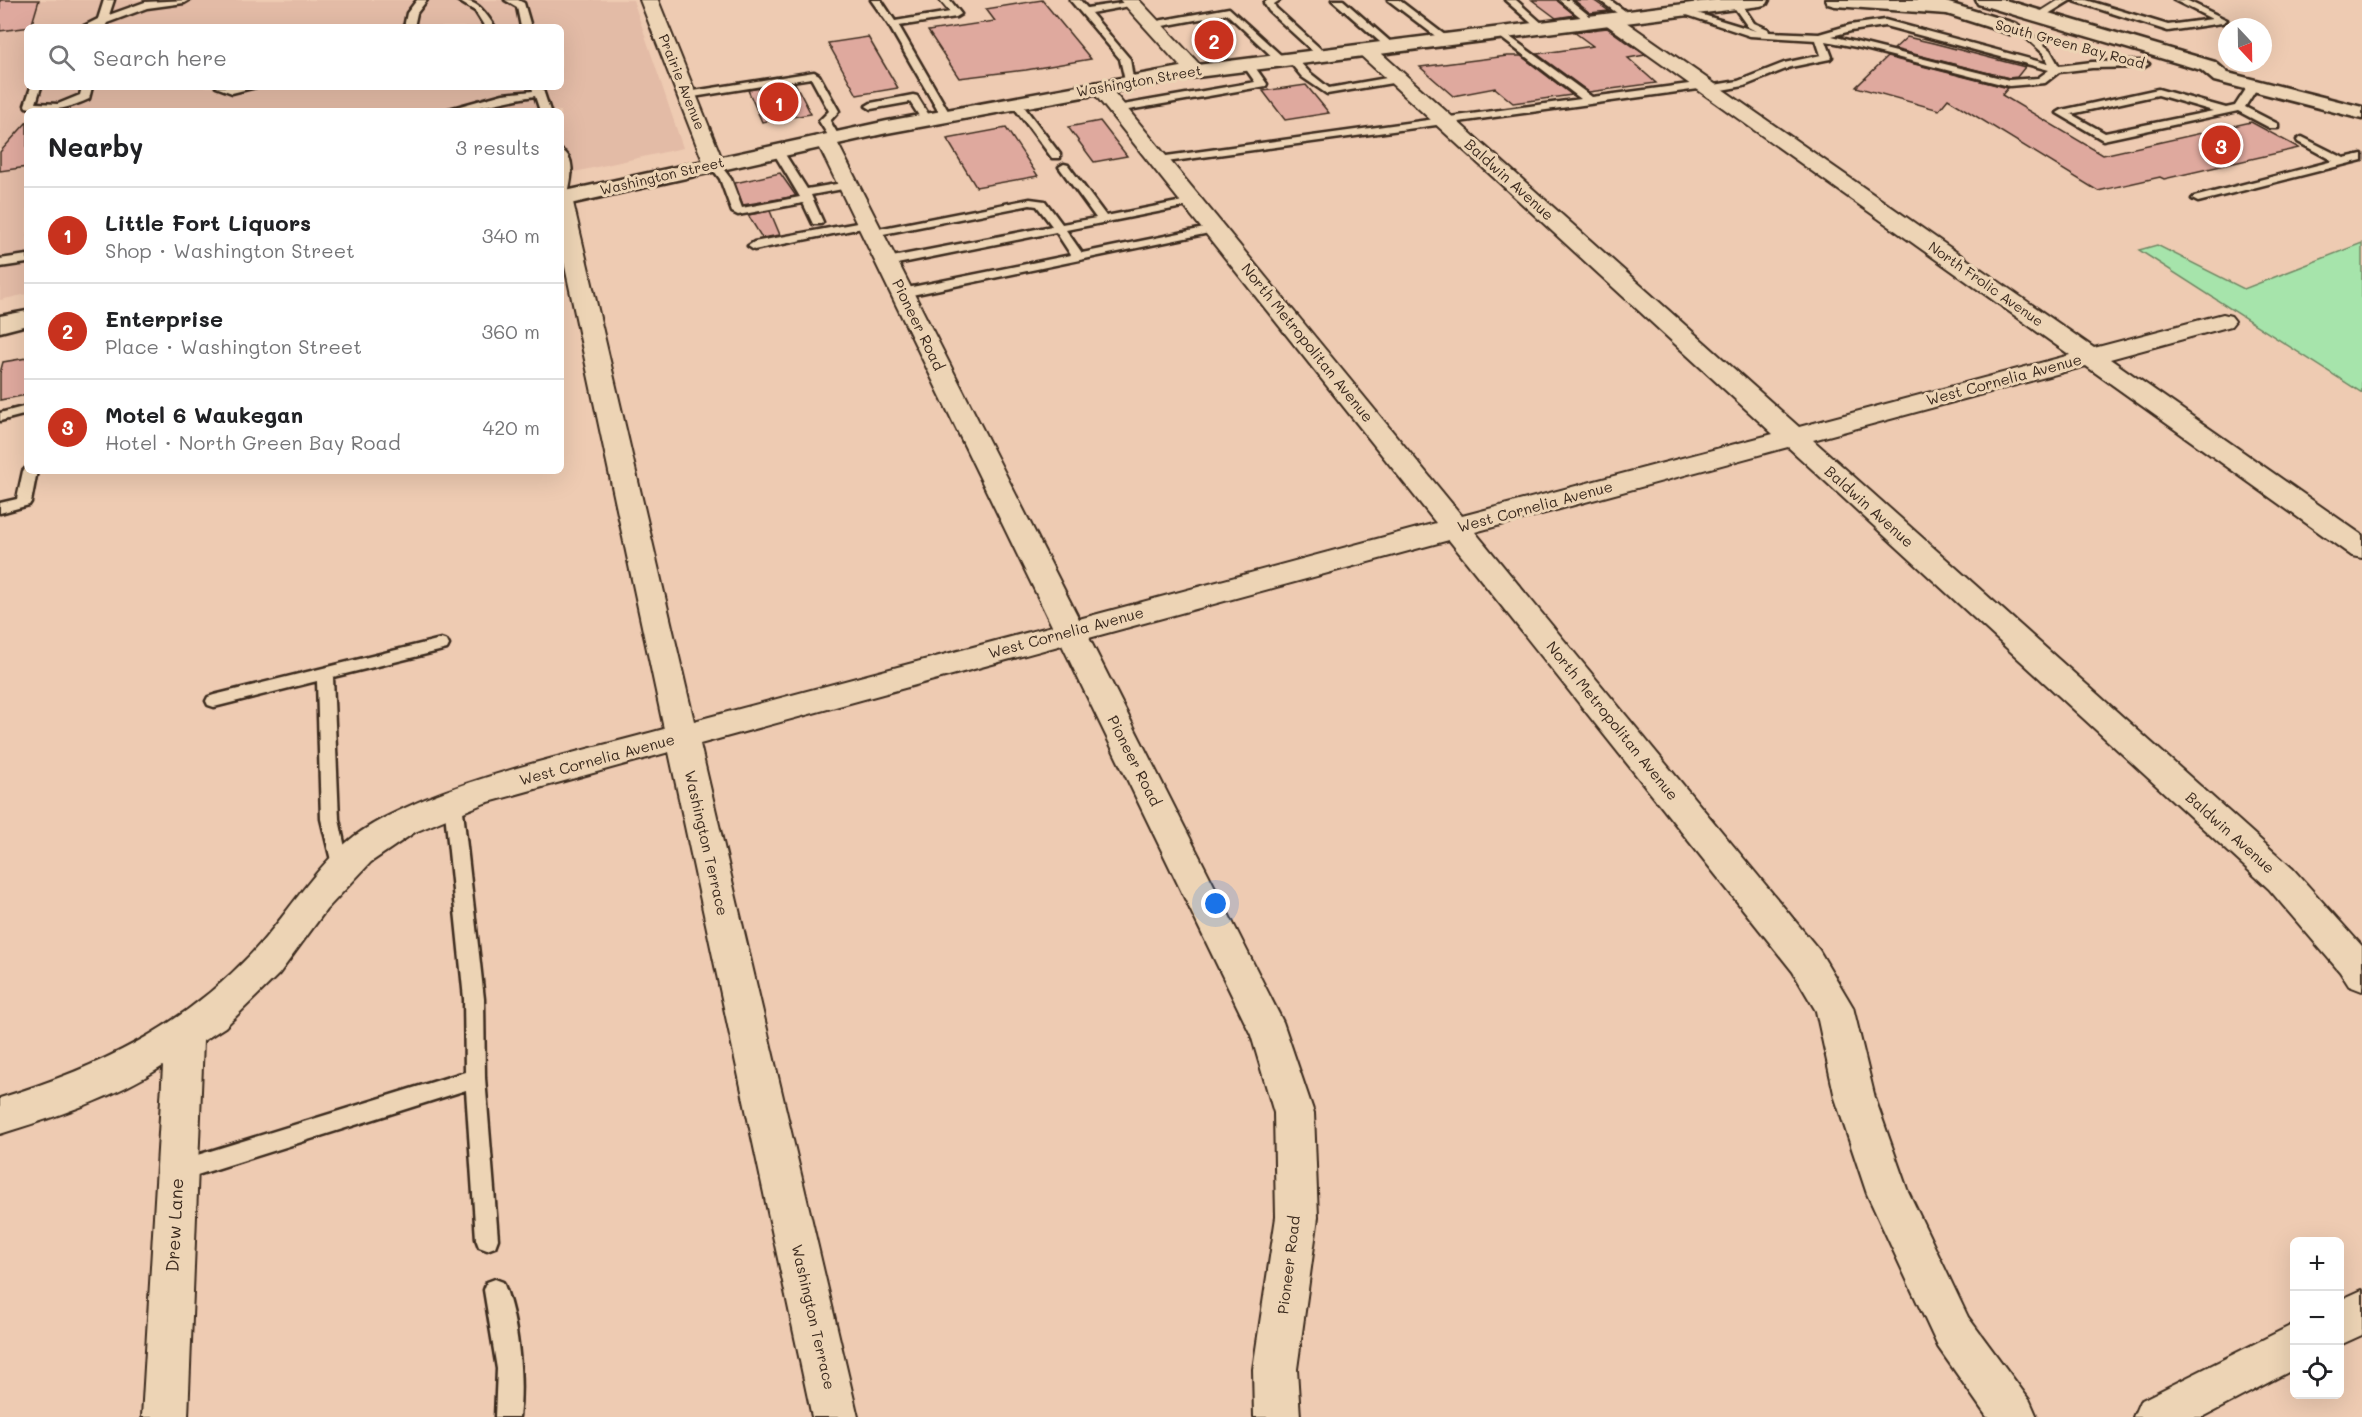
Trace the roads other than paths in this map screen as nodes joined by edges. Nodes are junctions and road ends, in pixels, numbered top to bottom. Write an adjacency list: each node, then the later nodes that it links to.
1 (109, 0): 28 (lane)
2 (184, 0): 28 (lane)
3 (422, 0): 29 (lane)
4 (462, 0): 30 (lane)
5 (510, 0): 31 (lane)
6 (649, 0): 57 (street, Prairie Avenue)
7 (876, 0): 32 (lane)
8 (945, 0): 32 (lane)
9 (1075, 0): 25 (lane)
10 (1275, 0): 41 (lane)
11 (1337, 0): 40 (lane)
12 (1393, 0): 39 (lane)
13 (1510, 0): 35 (lane)
14 (1564, 0): 27 (lane)
15 (1760, 0): 23 (main road, Washington Street)
16 (1835, 0): 26 (main road)
17 (1920, 0): 26 (main road, South Green Bay Road)
18 (2066, 0): 34 (lane)
19 (2076, 0): 20 (lane)
20 (2179, 0)
21 (1131, 2): 25 (lane); 33 (street)
22 (1994, 2): 34 (main road)
23 (1736, 3): 24 (main road, Washington Street); 37 (lane)
24 (1677, 10): 27 (main road, Washington Street); 37 (lane)
25 (1085, 11): 55 (lane)
26 (1955, 11): 34 (main road, South Green Bay Road)
27 (1608, 14): 35 (main road, Washington Street); 50 (street, North Frolic Avenue)
28 (103, 23)
29 (410, 24)
30 (488, 24)
31 (525, 24)
32 (893, 24): 69 (lane)
33 (1152, 25): 42 (lane); 46 (street)
34 (2032, 25): 43 (main road, South Green Bay Road); 45 (lane); 47 (main road)
35 (1541, 27): 36 (main road, Washington Street)
36 (1499, 32): 39 (main road, Washington Street); 58 (lane)
37 (1774, 35): 38 (lane)
38 (1820, 37): 45 (lane); 45 (lane); 50 (lane)
39 (1445, 39): 40 (main road, Washington Street)
40 (1378, 48): 41 (main road, Washington Street); 48 (street, Baldwin Avenue)
41 (1322, 55): 42 (main road, Washington Street)
42 (1286, 60): 44 (main road, Washington Street); 48 (lane)
43 (2144, 64): 45 (lane); 47 (main road, South Green Bay Road)
44 (1248, 65): 46 (main road, Washington Street); 56 (lane)
45 (2056, 69)
46 (1192, 72): 55 (main road, Washington Street); 56 (lane)
47 (2222, 77): 49 (main road)
48 (1398, 79): 70 (street, Baldwin Avenue)
49 (2254, 85): 66 (lane); 68 (main road)
50 (1707, 87): 58 (lane); 104 (street, North Frolic Avenue)
51 (35, 90): 61 (lane)
52 (86, 90): 62 (lane)
53 (537, 90): 54 (lane); 65 (lane)
54 (502, 92): 63 (lane); 64 (lane)
55 (1116, 93): 56 (lane); 59 (main road, Washington Street); 77 (street, North Metropolitan Avenue)
56 (1206, 94)
57 (687, 95): 72 (lane); 80 (street, Prairie Avenue)
58 (1590, 101): 70 (lane)
59 (1015, 102): 69 (main road, Washington Street); 75 (lane)
60 (871, 106): 69 (lane)
61 (41, 108)
62 (60, 108)
63 (456, 108)
64 (507, 108)
65 (543, 108)
66 (2239, 108): 67 (lane); 71 (lane)
67 (2226, 111): 67 (lane)
68 (2362, 113)
69 (937, 118): 72 (main road, Washington Street)
70 (1444, 121): 77 (lane); 107 (street, Baldwin Avenue)
71 (2274, 126)
72 (830, 139): 74 (main road, Washington Street); 83 (street, Pioneer Road)
73 (2302, 140): 79 (lane)
74 (777, 150): 80 (main road, Washington Street); 84 (lane)
75 (1056, 156)
76 (2362, 157): 79 (lane)
77 (1159, 160): 87 (street, North Metropolitan Avenue)
78 (564, 161): 82 (lane)
79 (2343, 162): 86 (lane)
80 (714, 164): 84 (lane); 85 (main road, Washington Street)
81 (1064, 167): 88 (lane)
82 (564, 184)
83 (848, 185): 84 (lane); 91 (street, Pioneer Road)
84 (805, 196): 89 (lane)
85 (564, 197)
86 (2198, 199)
87 (1193, 202): 88 (lane); 93 (street, North Metropolitan Avenue)
88 (1102, 219): 92 (lane)
89 (817, 222)
90 (564, 224): 97 (street, Washington Terrace)
91 (870, 228): 92 (lane); 94 (lane); 98 (street, Pioneer Road)
92 (1059, 228): 95 (lane); 98 (lane)
93 (1215, 229): 95 (lane); 110 (street, North Metropolitan Avenue)
94 (754, 246)
95 (1079, 257): 100 (lane)
96 (24, 259): 99 (lane)
97 (568, 259): 116 (street, Washington Terrace)
98 (887, 262): 100 (street, Pioneer Road)
99 (0, 263)
100 (902, 294): 112 (street, Pioneer Road)
101 (24, 319): 103 (main road)
102 (2223, 321): 104 (street, West Cornelia Avenue)
103 (0, 324)
104 (2090, 357): 107 (street, West Cornelia Avenue); 111 (street, North Frolic Avenue)
105 (24, 411): 106 (lane)
106 (0, 417)
107 (1793, 437): 110 (street, West Cornelia Avenue); 119 (street, Baldwin Avenue)
108 (29, 474): 109 (lane)
109 (0, 508)
110 (1456, 528): 112 (street, West Cornelia Avenue); 133 (street, North Metropolitan Avenue)
111 (2362, 549)
112 (1069, 633): 116 (street, West Cornelia Avenue); 132 (street, Pioneer Road)
113 (441, 645): 114 (lane)
114 (326, 673): 115 (lane); 118 (lane)
115 (214, 701)
116 (682, 737): 117 (street, West Cornelia Avenue); 131 (street, Washington Terrace)
117 (453, 802): 118 (street, West Cornelia Avenue); 121 (lane)
118 (340, 872): 120 (street, West Cornelia Avenue)
119 (2362, 975)
120 (184, 1032): 122 (street, West Cornelia Avenue); 123 (street, Drew Lane)
121 (475, 1078): 123 (lane); 124 (lane)
122 (0, 1116)
123 (177, 1171): 129 (street, Drew Lane)
124 (487, 1239)
125 (495, 1290): 130 (lane)
126 (2362, 1312): 127 (street)
127 (2344, 1321)
128 (2290, 1349): 134 (street)
129 (165, 1417)
130 (507, 1417)
131 (836, 1417)
132 (1277, 1417)
133 (2014, 1417)
134 (2156, 1417)

